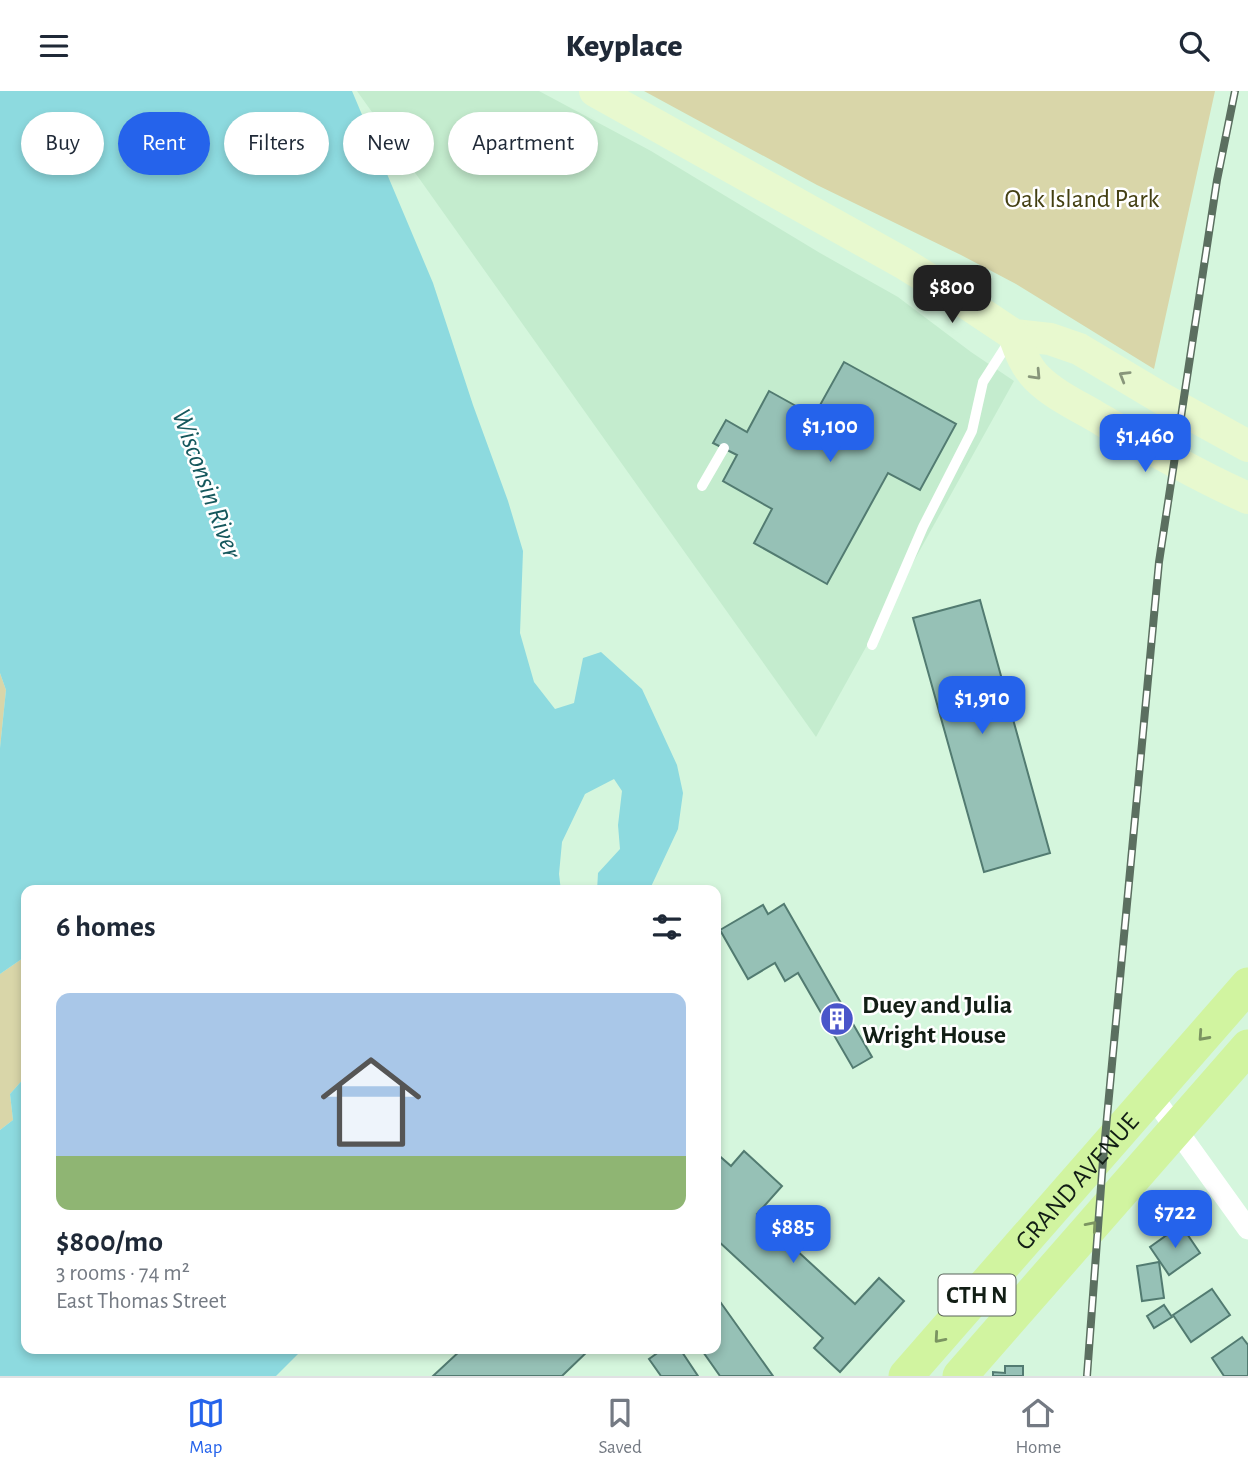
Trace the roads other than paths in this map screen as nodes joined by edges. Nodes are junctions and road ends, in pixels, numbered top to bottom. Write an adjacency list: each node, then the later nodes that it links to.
1 (606, 94): 2 (main road)
2 (1014, 335): 3 (main road, one-way to 2); 6 (main road, one-way to 6); 7 (lane)
3 (1248, 446)
4 (724, 448): 5 (lane)
5 (702, 486)
6 (1246, 497)
7 (872, 645)
8 (1248, 985): 10 (main road, GRAND AVENUE / CTH N, one-way to 10)
9 (1248, 1047): 11 (main road, GRAND AVENUE / CTH N)
10 (1151, 1094): 11 (street); 13 (main road, GRAND AVENUE / CTH N, one-way to 13)
11 (1167, 1139): 12 (street); 14 (main road, GRAND AVENUE / CTH N, one-way to 11)
12 (1248, 1229)
13 (906, 1376)
14 (960, 1376)

